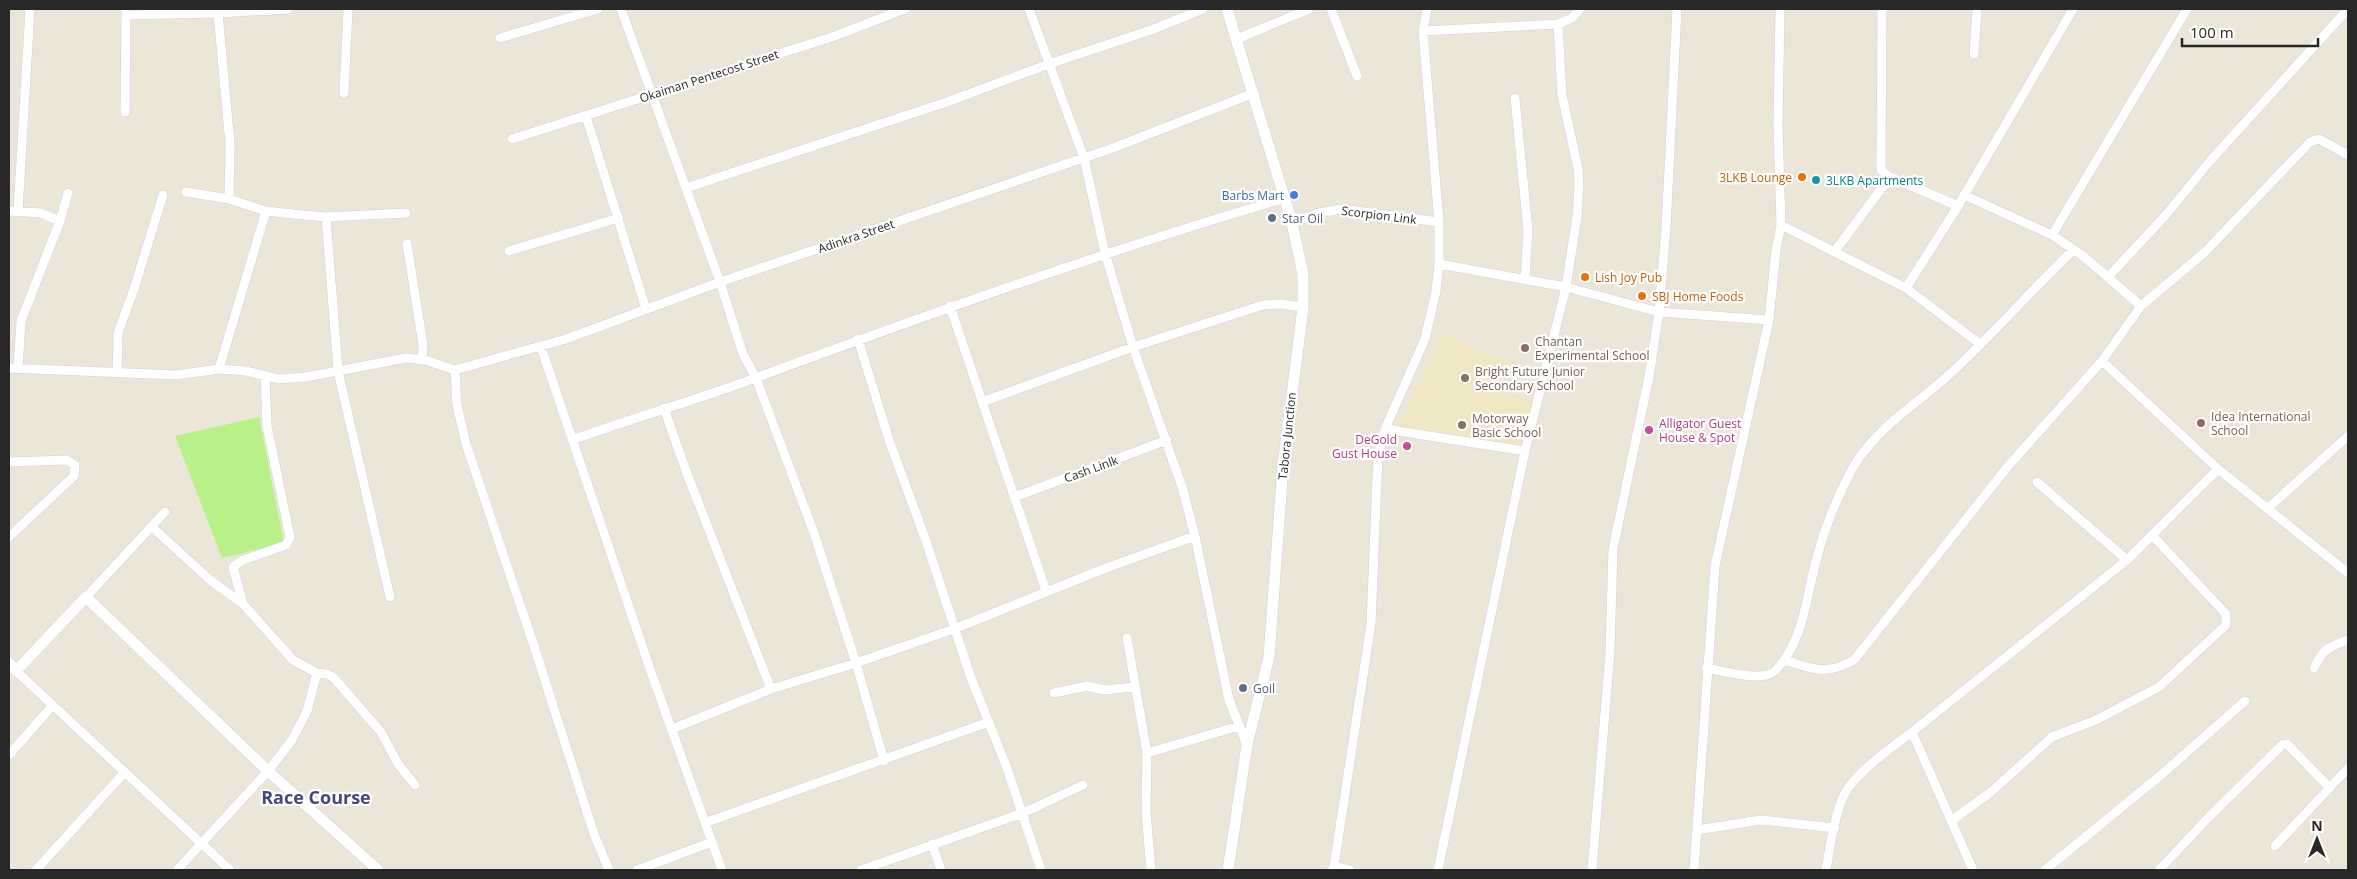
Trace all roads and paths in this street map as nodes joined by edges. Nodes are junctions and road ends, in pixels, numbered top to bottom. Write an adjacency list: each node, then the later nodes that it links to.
1 (30, 9): 48 (street)
2 (288, 9): 22 (street)
3 (348, 9): 30 (street)
4 (598, 9): 25 (street)
5 (621, 9): 32 (street)
6 (905, 9): 32 (street, Okaiman Pentecost Street)
7 (1029, 9): 28 (street)
8 (1203, 9): 28 (street)
9 (1228, 9): 26 (street, Tabora Junction)
10 (1309, 9): 26 (street)
11 (1331, 9): 29 (street)
12 (1427, 9): 24 (street)
13 (1580, 9): 23 (street)
14 (1677, 9): 73 (street)
15 (1780, 9): 56 (street)
16 (1882, 9): 39 (street)
17 (1977, 9): 27 (street)
18 (2073, 9): 44 (street)
19 (2187, 9): 57 (street)
20 (2348, 9): 64 (street)
21 (126, 12): 22 (street); 34 (street)
22 (218, 13): 46 (street)
23 (1558, 24): 24 (street); 67 (street)
24 (1423, 30): 54 (street)
25 (500, 38)
26 (1237, 39): 31 (street, Tabora Junction)
27 (1974, 54)
28 (1049, 64): 38 (street); 40 (street)
29 (1357, 76)
30 (344, 93)
31 (1254, 93): 38 (street, Adinkra Street); 45 (street, Tabora Junction)
32 (653, 94): 35 (street, Okaiman Pentecost Street); 40 (street)
33 (1515, 98): 65 (street)
34 (125, 112)
35 (586, 116): 36 (street, Okaiman Pentecost Street); 52 (street)
36 (512, 139)
37 (2348, 155): 70 (street)
38 (1084, 158): 62 (street); 66 (street, Adinkra Street)
39 (1890, 177): 47 (street); 60 (street)
40 (686, 188): 66 (street)
41 (186, 192): 46 (street)
42 (68, 193): 53 (street)
43 (163, 195): 85 (street)
44 (1964, 195): 47 (street); 57 (street)
45 (1286, 198): 55 (street, Tabora Junction); 62 (street)
46 (228, 199): 49 (street)
47 (1958, 206): 68 (street)
48 (14, 211): 53 (street)
49 (266, 211): 51 (street); 82 (street)
50 (406, 213): 51 (street)
51 (326, 217): 84 (street)
52 (619, 218): 59 (street); 72 (street)
53 (60, 220): 81 (street)
54 (1439, 222): 55 (street, Scorpion Link); 63 (street)
55 (1292, 223): 71 (street, Tabora Junction)
56 (1781, 225): 60 (street); 74 (street)
57 (2052, 235): 61 (street)
58 (407, 244): 79 (street)
59 (509, 251)
60 (1835, 251): 68 (street)
61 (2075, 251): 64 (street); 76 (street)
62 (1105, 253): 69 (street); 78 (street)
63 (1439, 264): 65 (street); 90 (street)
64 (2108, 277): 70 (street)
65 (1526, 278): 67 (street)
66 (720, 282): 72 (street, Adinkra Street); 87 (street)
67 (1566, 287): 73 (street); 94 (street)
68 (1906, 288): 76 (street)
69 (950, 306): 75 (street); 88 (street)
70 (2141, 306): 80 (street)
71 (1303, 307): 78 (street); 129 (street, Tabora Junction)
72 (646, 310): 77 (street, Adinkra Street)
73 (1659, 312): 74 (street); 163 (street)
74 (1769, 320): 117 (street)
75 (858, 339): 87 (street); 111 (street)
76 (1980, 344): 114 (street)
77 (541, 347): 83 (street, Adinkra Street); 92 (street)
78 (1133, 347): 88 (street); 93 (street)
79 (423, 360): 83 (street); 84 (street)
80 (2102, 361): 96 (street); 114 (street)
81 (14, 368): 85 (street)
82 (219, 369): 85 (street); 86 (street)
83 (455, 370): 153 (street)
84 (338, 371): 86 (street); 109 (street)
85 (118, 372)
86 (265, 377): 110 (street)
87 (756, 378): 89 (street); 115 (street)
88 (982, 402): 98 (street)
89 (664, 408): 92 (street); 121 (street)
90 (1385, 429): 94 (street); 148 (street)
91 (2348, 436): 99 (street)
92 (572, 440): 127 (street)
93 (1167, 440): 98 (street, Cash Linlk); 102 (street)
94 (1525, 451): 162 (street)
95 (9, 462): 104 (street)
96 (2218, 469): 99 (street); 103 (street)
97 (2037, 482): 105 (street)
98 (1015, 497): 107 (street)
99 (2267, 509): 106 (street)
100 (165, 512): 101 (street)
101 (152, 527): 108 (street); 110 (street)
102 (1195, 536): 107 (street); 126 (street)
103 (2152, 536): 105 (street); 140 (street)
104 (9, 537)
105 (2127, 560): 128 (street)
106 (2346, 567)
107 (1046, 591): 111 (street)
108 (86, 597): 116 (street); 134 (street)
109 (390, 597)
110 (243, 604): 119 (street)
111 (954, 629): 115 (street); 125 (street)
112 (1127, 638): 120 (street)
113 (2348, 640): 118 (street)
114 (1784, 660): 117 (street)
115 (856, 663): 121 (street); 132 (street)
116 (12, 667): 124 (street)
117 (1706, 668): 143 (street)
118 (2314, 668)
119 (317, 672): 134 (street); 136 (street)
120 (1134, 687): 122 (street); 130 (street)
121 (771, 689): 127 (street)
122 (1054, 694)
123 (2245, 701): 167 (street)
124 (53, 705): 131 (street); 135 (street)
125 (989, 722): 132 (street); 139 (street)
126 (1239, 726): 129 (street); 130 (street)
127 (672, 729): 141 (street)
128 (1912, 732): 140 (street); 142 (street)
129 (1247, 745): 160 (street, Tabora Junction)
130 (1146, 753): 159 (street)
131 (9, 755)
132 (884, 760): 141 (street)
133 (2348, 768): 138 (street)
134 (268, 771): 145 (street); 152 (street)
135 (124, 773): 145 (street); 149 (street)
136 (415, 785)
137 (1083, 785): 139 (street)
138 (2330, 788): 147 (street); 168 (street)
139 (1023, 813): 146 (street); 158 (street)
140 (1951, 821): 166 (street)
141 (706, 822): 144 (street)
142 (1835, 828): 143 (street); 165 (street)
143 (1698, 830): 164 (street)
144 (712, 842): 154 (street); 155 (street)
145 (200, 844): 150 (street); 151 (street)
146 (932, 844): 156 (street); 157 (street)
147 (2275, 846)
148 (1333, 868): 161 (street)
149 (36, 870)
150 (177, 870)
151 (230, 870)
152 (378, 870)
153 (609, 870)
154 (637, 870)
155 (722, 870)
156 (861, 870)
157 (941, 870)
158 (1042, 870)
159 (1151, 870)
160 (1228, 870)
161 (1350, 870)
162 (1438, 870)
163 (1592, 870)
164 (1694, 870)
165 (1826, 870)
166 (1973, 870)
167 (2045, 870)
168 (2159, 870)

